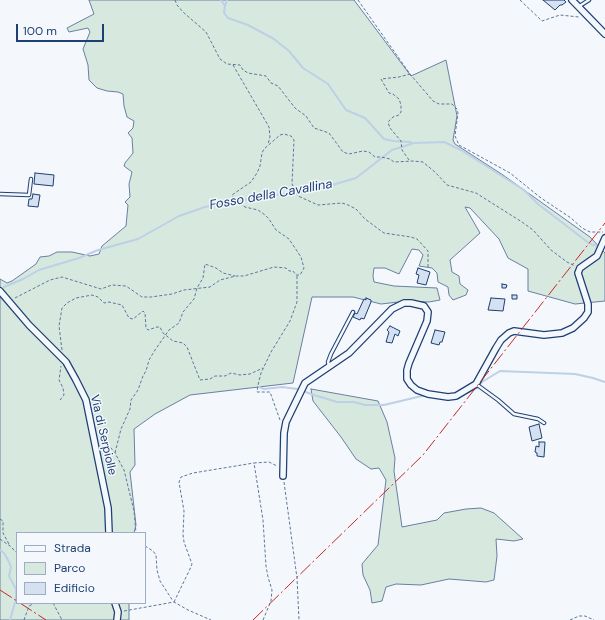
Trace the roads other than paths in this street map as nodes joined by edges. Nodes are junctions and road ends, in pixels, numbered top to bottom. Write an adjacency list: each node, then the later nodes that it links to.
1 (572, 0): 3 (street)
2 (589, 0): 3 (lane)
3 (578, 7): 4 (street)
4 (605, 34)
5 (31, 179): 6 (lane)
6 (0, 194)
7 (604, 240): 11 (street)
8 (0, 291): 14 (street, Via di Serpiolle)
9 (353, 312): 10 (lane)
10 (330, 366): 11 (street); 13 (street)
11 (476, 384): 12 (lane)
12 (544, 424)
13 (283, 476)
14 (109, 532)
15 (115, 604): 16 (street)
16 (118, 620)

